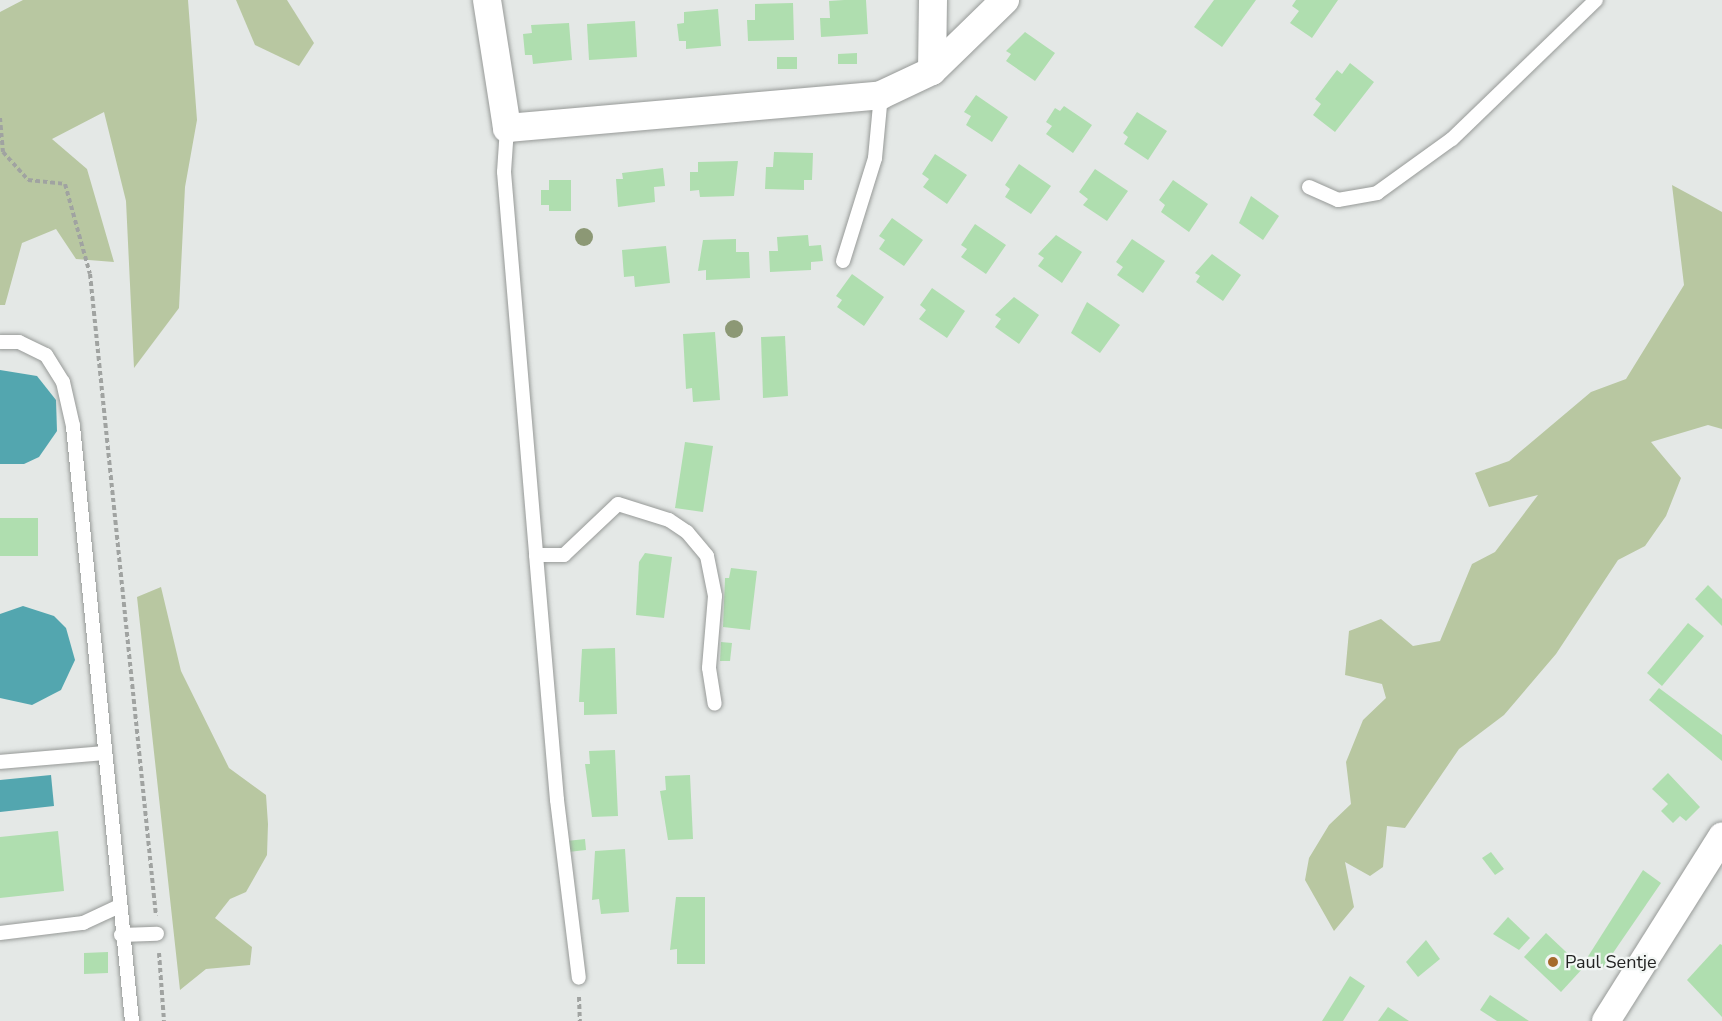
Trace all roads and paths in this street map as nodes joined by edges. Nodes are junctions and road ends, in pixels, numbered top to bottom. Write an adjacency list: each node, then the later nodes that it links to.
1 (487, 0): 8 (street)
2 (933, 0): 5 (street)
3 (1005, 0): 5 (street)
4 (1596, 0): 9 (lane)
5 (932, 71): 6 (street)
6 (881, 95): 8 (street); 10 (lane)
7 (0, 118): 19 (path)
8 (507, 128): 12 (lane)
9 (1309, 188)
10 (843, 261)
11 (0, 342): 14 (lane)
12 (536, 555): 13 (lane); 21 (lane)
13 (715, 704)
14 (104, 753): 15 (lane); 17 (lane)
15 (0, 762)
16 (1722, 837): 24 (street)
17 (119, 906): 18 (lane); 20 (lane)
18 (0, 933)
19 (157, 934): 20 (lane); 23 (path)
20 (121, 935): 22 (lane)
21 (579, 978)
22 (132, 1021)
23 (164, 1021)
24 (1606, 1021)

